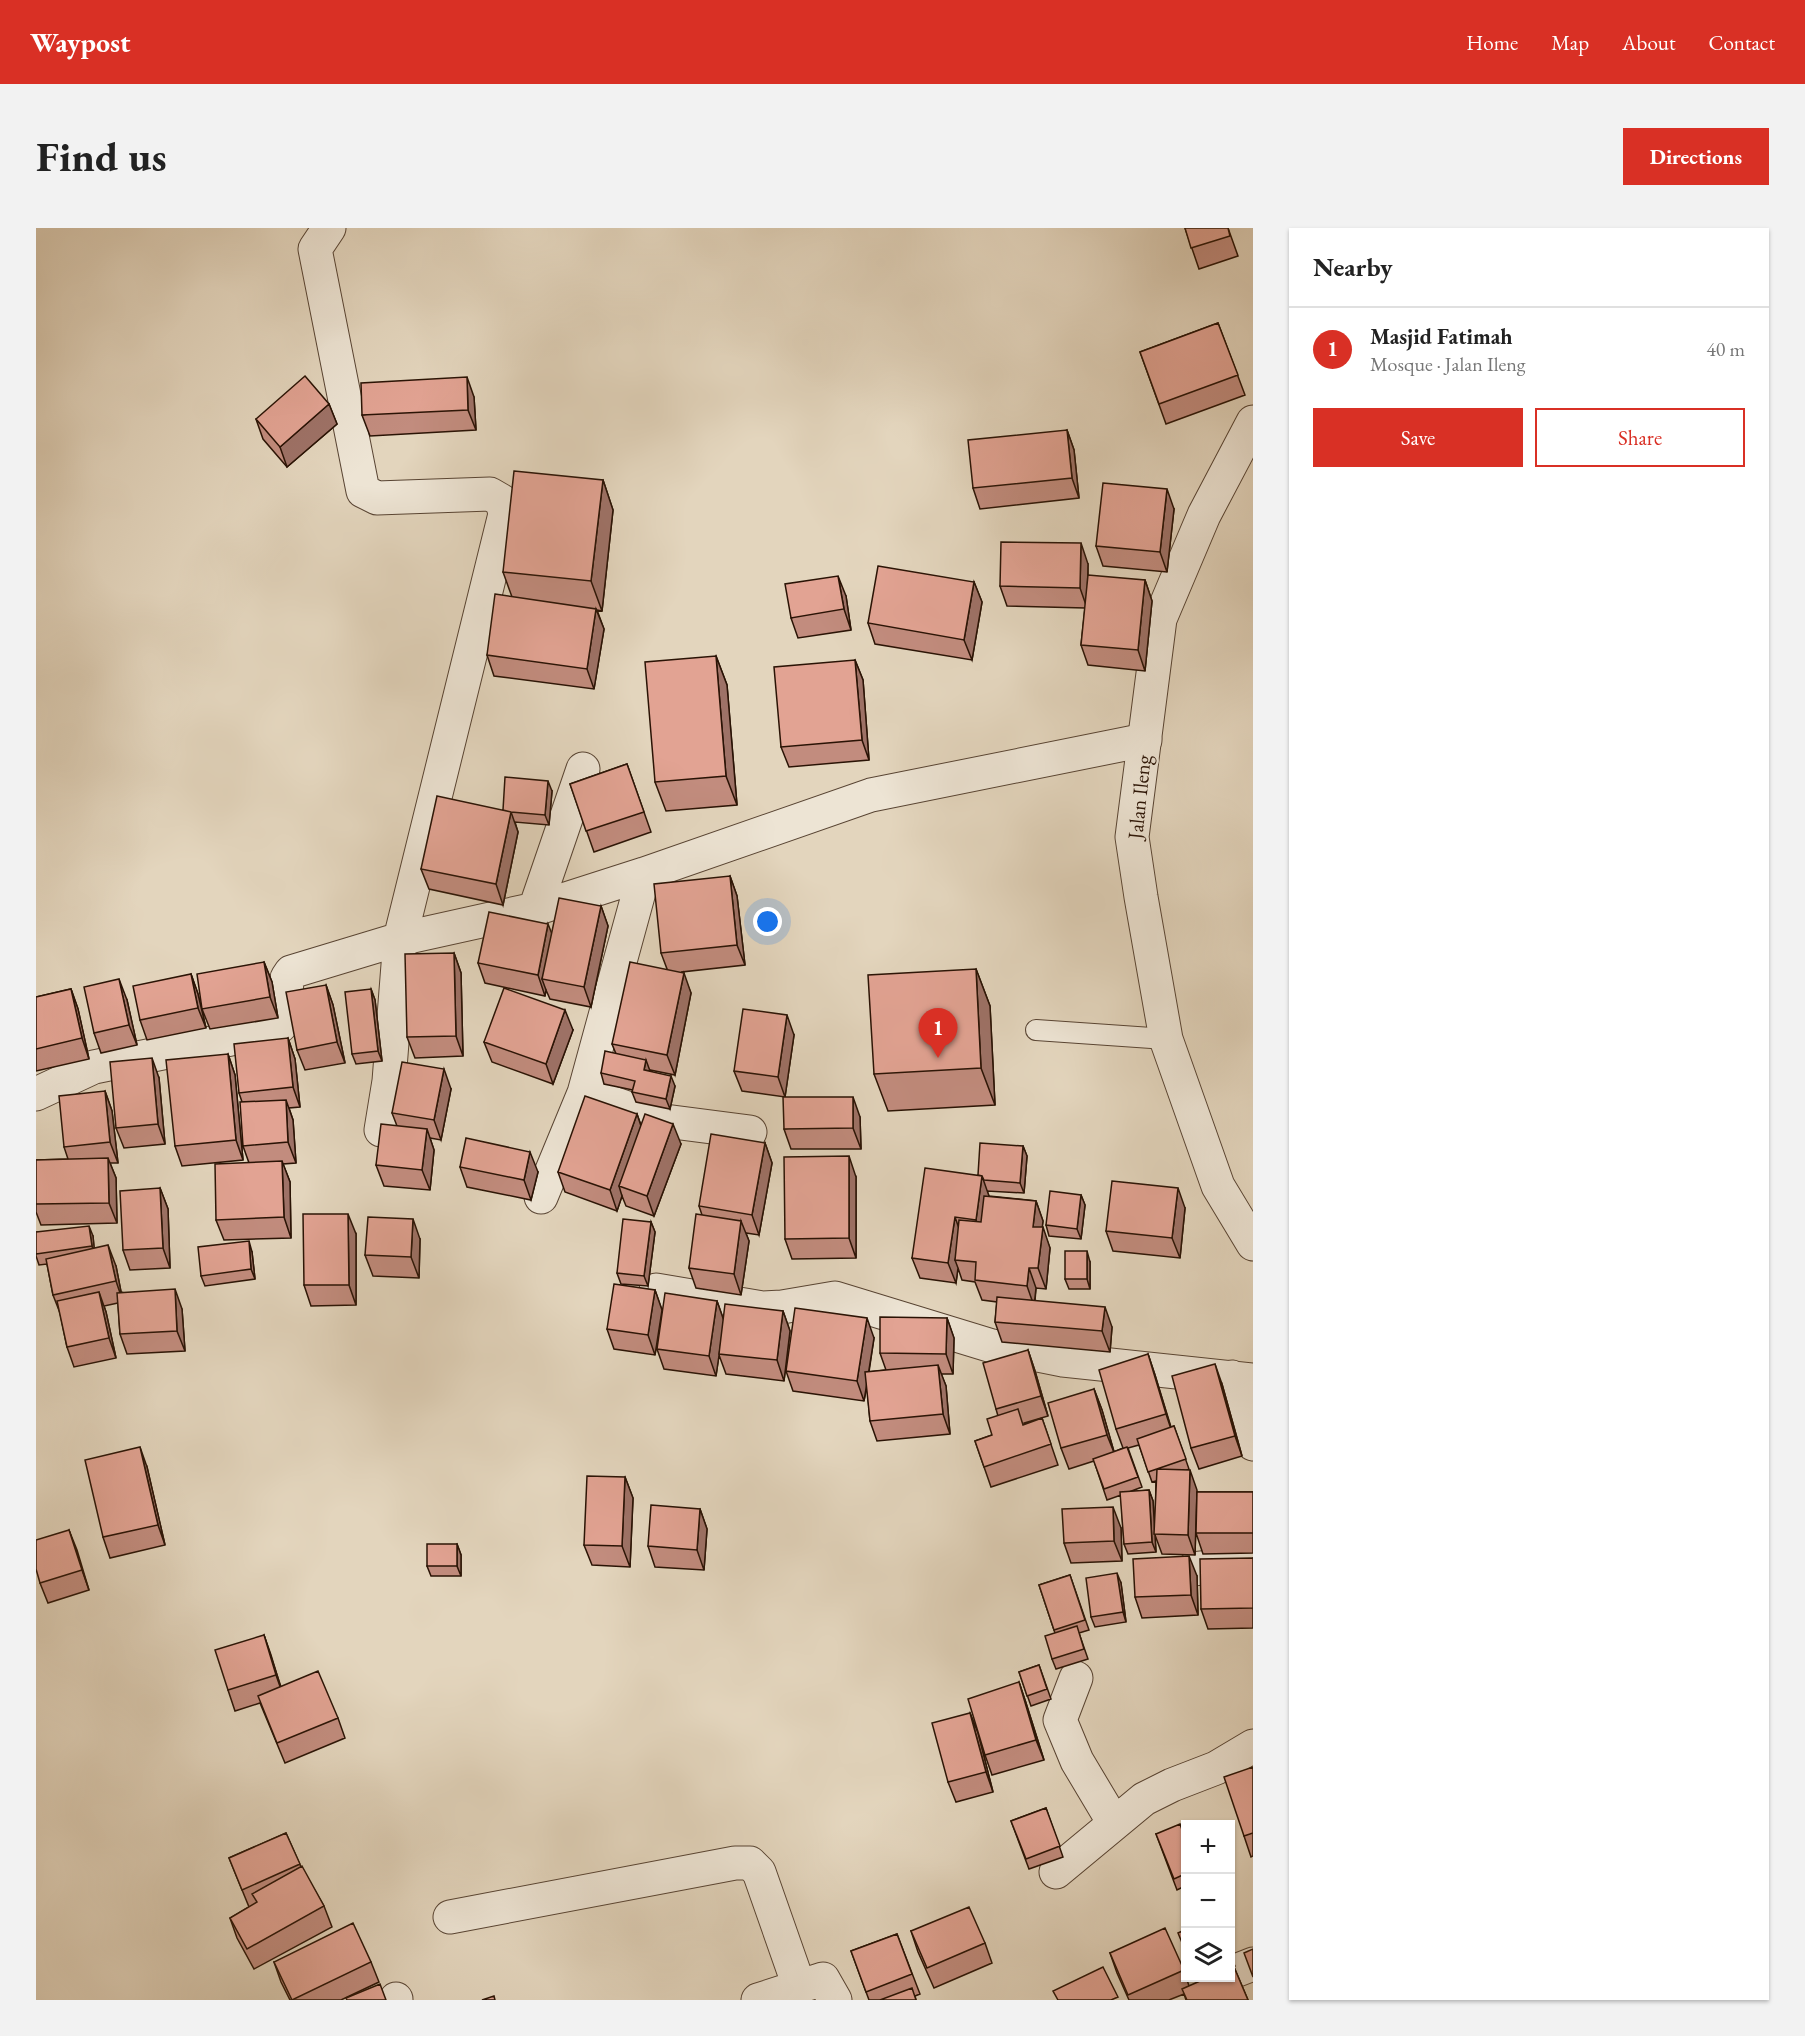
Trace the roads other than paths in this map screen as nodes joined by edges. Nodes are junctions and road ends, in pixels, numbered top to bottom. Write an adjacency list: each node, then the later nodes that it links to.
1 (329, 228): 7 (street)
2 (1253, 422): 3 (street, Jalan Ileng)
3 (1145, 740): 5 (street); 9 (street, Jalan Ileng)
4 (583, 769): 6 (street)
5 (644, 874): 6 (street); 10 (street)
6 (535, 909): 7 (street)
7 (400, 939): 11 (street); 12 (street)
8 (1036, 1030): 9 (lane)
9 (1167, 1039): 15 (street, Jalan Ileng)
10 (584, 1093): 13 (street); 14 (street)
11 (36, 1094)
12 (381, 1130)
13 (750, 1132)
14 (541, 1197)
15 (1253, 1244)
16 (656, 1290): 17 (street)
17 (1242, 1379): 18 (street)
18 (1253, 1444)
19 (1253, 1562): 20 (street)
20 (1193, 1569)
21 (1076, 1678): 23 (street)
22 (1253, 1746): 23 (street)
23 (1114, 1823): 24 (street)
24 (1056, 1872)
25 (450, 1917): 28 (street)
26 (1253, 1964): 27 (street)
27 (1235, 1973)
28 (800, 1986): 29 (street); 30 (street)
29 (758, 2000)
30 (835, 2000)

